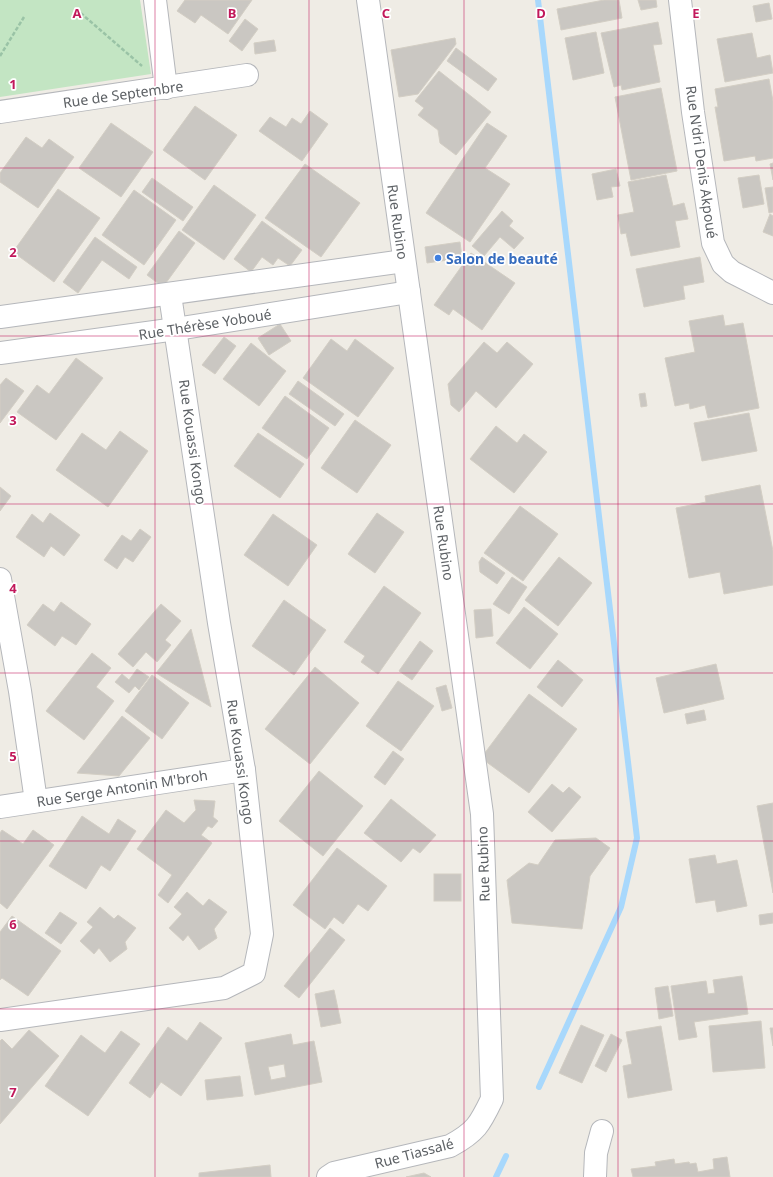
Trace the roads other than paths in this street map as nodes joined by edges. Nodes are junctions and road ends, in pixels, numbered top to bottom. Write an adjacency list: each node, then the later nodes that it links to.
1 (155, 0): 5 (street)
2 (368, 0): 7 (street, Rue Rubino)
3 (680, 0): 9 (street, Rue N'dri Denis Akpoué)
4 (247, 75): 5 (street, Rue de Septembre)
5 (166, 88): 6 (street, Rue de Septembre)
6 (0, 112)
7 (404, 261): 8 (street, Rue Rubino); 10 (street)
8 (409, 292): 12 (street, Rue Thérèse Yoboué); 19 (street, Rue Rubino)
9 (773, 293)
10 (170, 295): 11 (street); 12 (street, Rue Kouassi Kongo)
11 (0, 318)
12 (176, 328): 13 (street, Rue Thérèse Yoboué); 15 (street, Rue Kouassi Kongo)
13 (0, 353)
14 (0, 579): 16 (street)
15 (244, 770): 16 (street, Rue Serge Antonin M'broh); 18 (street, Rue Kouassi Kongo)
16 (36, 801): 17 (street, Rue Serge Antonin M'broh)
17 (0, 807)
18 (0, 1020)
19 (490, 1088): 21 (street, Rue Tiassalé)
20 (602, 1131): 22 (street)
21 (328, 1177)
22 (595, 1177)

